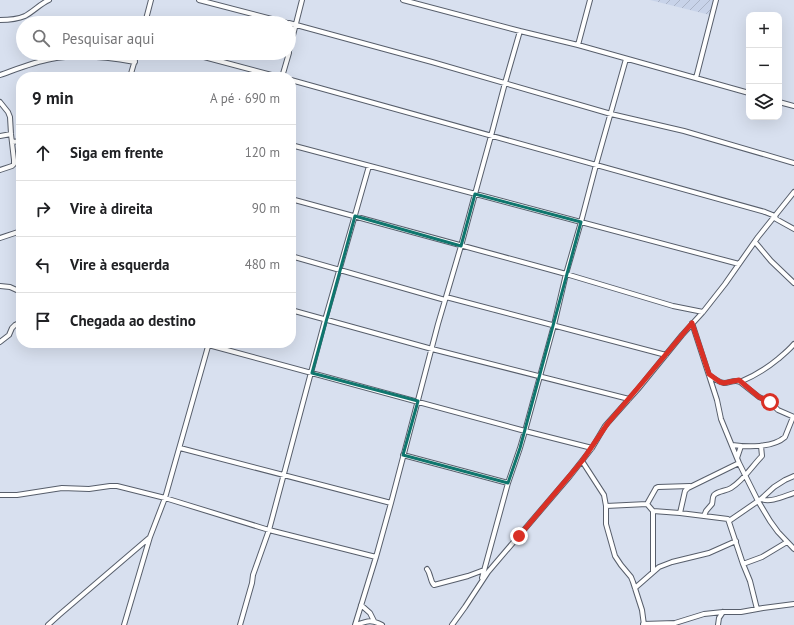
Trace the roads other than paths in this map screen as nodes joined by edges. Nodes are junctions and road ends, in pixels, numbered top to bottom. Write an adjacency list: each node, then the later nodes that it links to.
1 (49, 0): 8 (street)
2 (151, 0): 9 (street)
3 (198, 0): 10 (street)
4 (302, 0): 13 (street)
5 (403, 0): 14 (street)
6 (590, 0): 15 (street)
7 (716, 0): 26 (street)
8 (24, 16)
9 (147, 16)
10 (261, 16)
11 (16, 18): 12 (street)
12 (0, 20)
13 (296, 25): 28 (street)
14 (520, 31): 15 (street); 28 (street)
15 (578, 45): 16 (street)
16 (626, 58): 26 (street); 33 (street)
17 (50, 60): 25 (street)
18 (121, 60): 21 (street)
19 (215, 60): 23 (street)
20 (287, 60): 24 (street)
21 (134, 62): 22 (street)
22 (131, 72)
23 (260, 72)
24 (283, 72)
25 (0, 74)
26 (696, 78): 29 (street)
27 (296, 81): 36 (street)
28 (504, 83): 33 (street); 36 (street)
29 (746, 92)
30 (0, 102): 34 (street)
31 (782, 103): 32 (street)
32 (794, 106)
33 (611, 114): 40 (street); 41 (street)
34 (11, 134): 35 (street); 37 (street)
35 (0, 136)
36 (491, 136): 41 (street); 45 (street)
37 (12, 142): 38 (street); 43 (street)
38 (16, 142)
39 (296, 146): 42 (street)
40 (794, 164)
41 (596, 165): 48 (street); 49 (street)
42 (368, 166): 45 (street); 47 (street)
43 (0, 170)
44 (794, 192): 48 (street)
45 (475, 194): 49 (street); 54 (street)
46 (296, 200): 47 (street)
47 (354, 216): 54 (street); 57 (street)
48 (775, 216): 50 (street); 53 (street)
49 (581, 222): 56 (street); 58 (street)
50 (794, 229)
51 (16, 233): 52 (street)
52 (0, 238)
53 (755, 242): 56 (street); 59 (street)
54 (461, 246): 58 (street); 62 (street)
55 (296, 258): 57 (street)
56 (739, 264): 64 (street)
57 (340, 271): 62 (street); 65 (street)
58 (566, 274): 64 (street); 68 (street)
59 (794, 283)
60 (0, 286): 61 (street)
61 (16, 290)
62 (446, 299): 68 (street); 73 (street)
63 (296, 311): 65 (street)
64 (702, 312): 66 (street)
65 (325, 320): 73 (street); 75 (street)
66 (692, 323): 74 (street); 76 (street)
67 (16, 324): 69 (street)
68 (554, 325): 74 (street); 77 (street)
69 (0, 342)
70 (794, 344): 78 (street)
71 (207, 348): 86 (street)
72 (222, 348): 75 (street)
73 (432, 349): 77 (street); 80 (street)
74 (666, 355): 79 (street)
75 (312, 373): 80 (street); 92 (street)
76 (709, 374): 78 (street); 83 (street)
77 (540, 376): 79 (street); 82 (street)
78 (740, 382): 81 (street)
79 (629, 399): 87 (street)
80 (418, 402): 82 (street); 88 (street)
81 (793, 417): 85 (street)
82 (525, 431): 87 (street); 95 (street)
83 (732, 445): 84 (street); 89 (street)
84 (741, 446): 85 (street); 89 (street)
85 (761, 446): 93 (street)
86 (180, 448): 92 (street); 99 (street)
87 (592, 448): 90 (street)
88 (403, 455): 95 (street); 101 (street)
89 (737, 458): 91 (street)
90 (582, 461): 103 (street); 118 (street)
91 (739, 463): 93 (street); 96 (street)
92 (284, 475): 101 (street); 108 (street)
93 (746, 476): 100 (street); 106 (street)
94 (794, 476): 100 (street)
95 (508, 483): 116 (street)
96 (690, 486): 102 (street); 105 (street)
97 (794, 493): 100 (street)
98 (0, 495): 99 (street)
99 (165, 498): 108 (street); 109 (street)
100 (759, 500): 107 (street); 111 (street)
101 (391, 503): 113 (street)
102 (647, 504): 103 (street); 104 (street)
103 (606, 506): 119 (street)
104 (653, 511): 105 (street); 117 (street)
105 (680, 513): 106 (street)
106 (704, 516): 107 (street)
107 (729, 521): 110 (street)
108 (269, 530): 113 (street); 128 (street)
109 (150, 537): 126 (street); 127 (street)
110 (736, 541): 114 (street); 117 (street)
111 (787, 542): 112 (street); 114 (street)
112 (794, 549)
113 (376, 557): 121 (street)
114 (743, 564): 122 (street)
115 (427, 569): 116 (street)
116 (484, 570): 118 (street)
117 (653, 573): 119 (street)
118 (481, 582): 131 (street)
119 (635, 588): 125 (street)
120 (794, 604): 122 (street)
121 (361, 605): 124 (street); 129 (street)
122 (757, 609): 123 (street)
123 (723, 612): 125 (street); 132 (street)
124 (374, 621): 129 (street); 130 (street)
125 (644, 624)
126 (48, 625)
127 (124, 625)
128 (240, 625)
129 (355, 625)
130 (382, 625)
131 (452, 625)
132 (718, 625)

